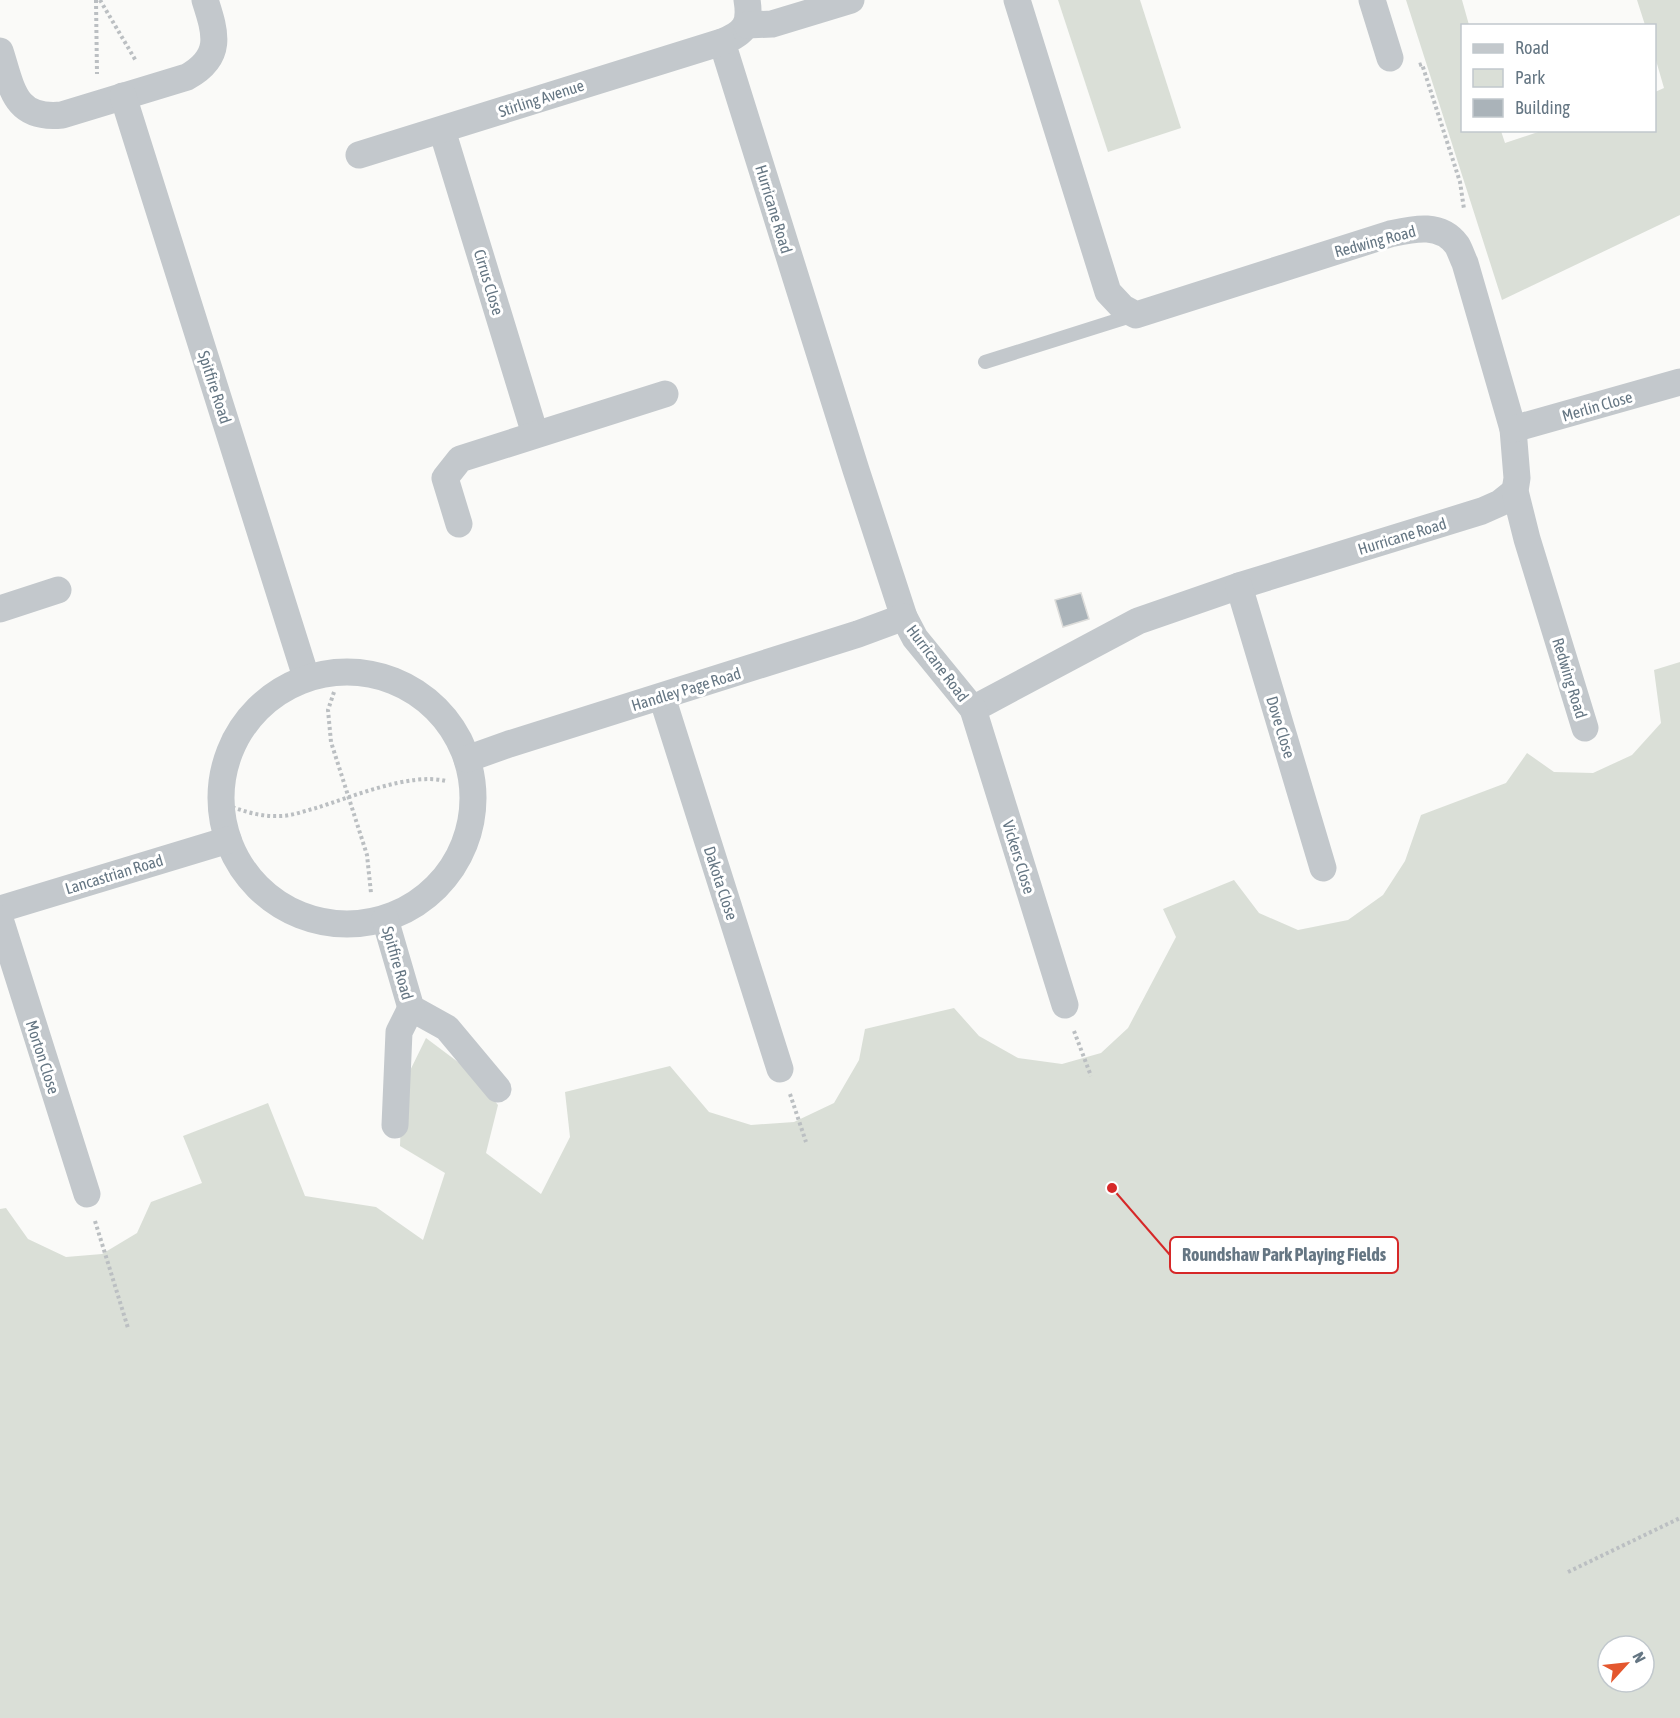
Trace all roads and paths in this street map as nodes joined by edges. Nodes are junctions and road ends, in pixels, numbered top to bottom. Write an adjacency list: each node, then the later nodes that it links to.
1 (98, 0): 10 (path); 12 (path)
2 (205, 0): 10 (street)
3 (851, 0): 6 (street)
4 (1017, 0): 16 (street)
5 (1372, 0): 9 (street)
6 (747, 13): 7 (street)
7 (722, 42): 13 (street, Stirling Avenue); 27 (street, Hurricane Road)
8 (0, 51): 12 (street)
9 (1390, 58): 15 (path)
10 (152, 87): 11 (street)
11 (123, 96): 12 (street); 29 (street, Spitfire Road)
12 (97, 104)
13 (442, 130): 14 (street, Stirling Avenue); 21 (street, Cirrus Close)
14 (359, 155)
15 (1456, 244): 16 (street, Redwing Road); 20 (street, Redwing Road)
16 (1136, 315): 17 (lane)
17 (985, 362)
18 (1680, 382): 20 (street, Merlin Close)
19 (665, 394): 21 (street)
20 (1514, 429): 22 (street, Redwing Road)
21 (536, 434): 23 (street)
22 (1515, 491): 24 (street, Hurricane Road); 32 (street, Redwing Road)
23 (459, 524)
24 (1239, 586): 31 (street, Hurricane Road); 38 (street, Dove Close)
25 (58, 590): 26 (street)
26 (0, 609)
27 (904, 617): 30 (street, Handley Page Road); 31 (street, Hurricane Road)
28 (341, 671): 29 (street); 33 (street); 35 (path)
29 (306, 677): 36 (street)
30 (662, 697): 33 (street, Handley Page Road); 44 (street, Dakota Close)
31 (973, 709): 42 (street, Vickers Close)
32 (1585, 728)
33 (467, 759): 34 (street)
34 (473, 788): 35 (path); 41 (street)
35 (348, 798): 36 (path); 41 (path)
36 (220, 803): 37 (street)
37 (228, 840): 39 (street, Lancastrian Road); 41 (street)
38 (1323, 868)
39 (0, 909)
40 (0, 919): 49 (street, Morton Close)
41 (377, 920): 43 (street, Spitfire Road)
42 (1065, 1005): 45 (path)
43 (411, 1008): 46 (street, Spitfire Road); 47 (street, Spitfire Road)
44 (780, 1068): 48 (path)
45 (1091, 1076)
46 (498, 1089)
47 (395, 1125)
48 (806, 1142)
49 (87, 1194): 50 (path)
50 (128, 1328)
51 (1680, 1518): 52 (path)
52 (1568, 1572)

